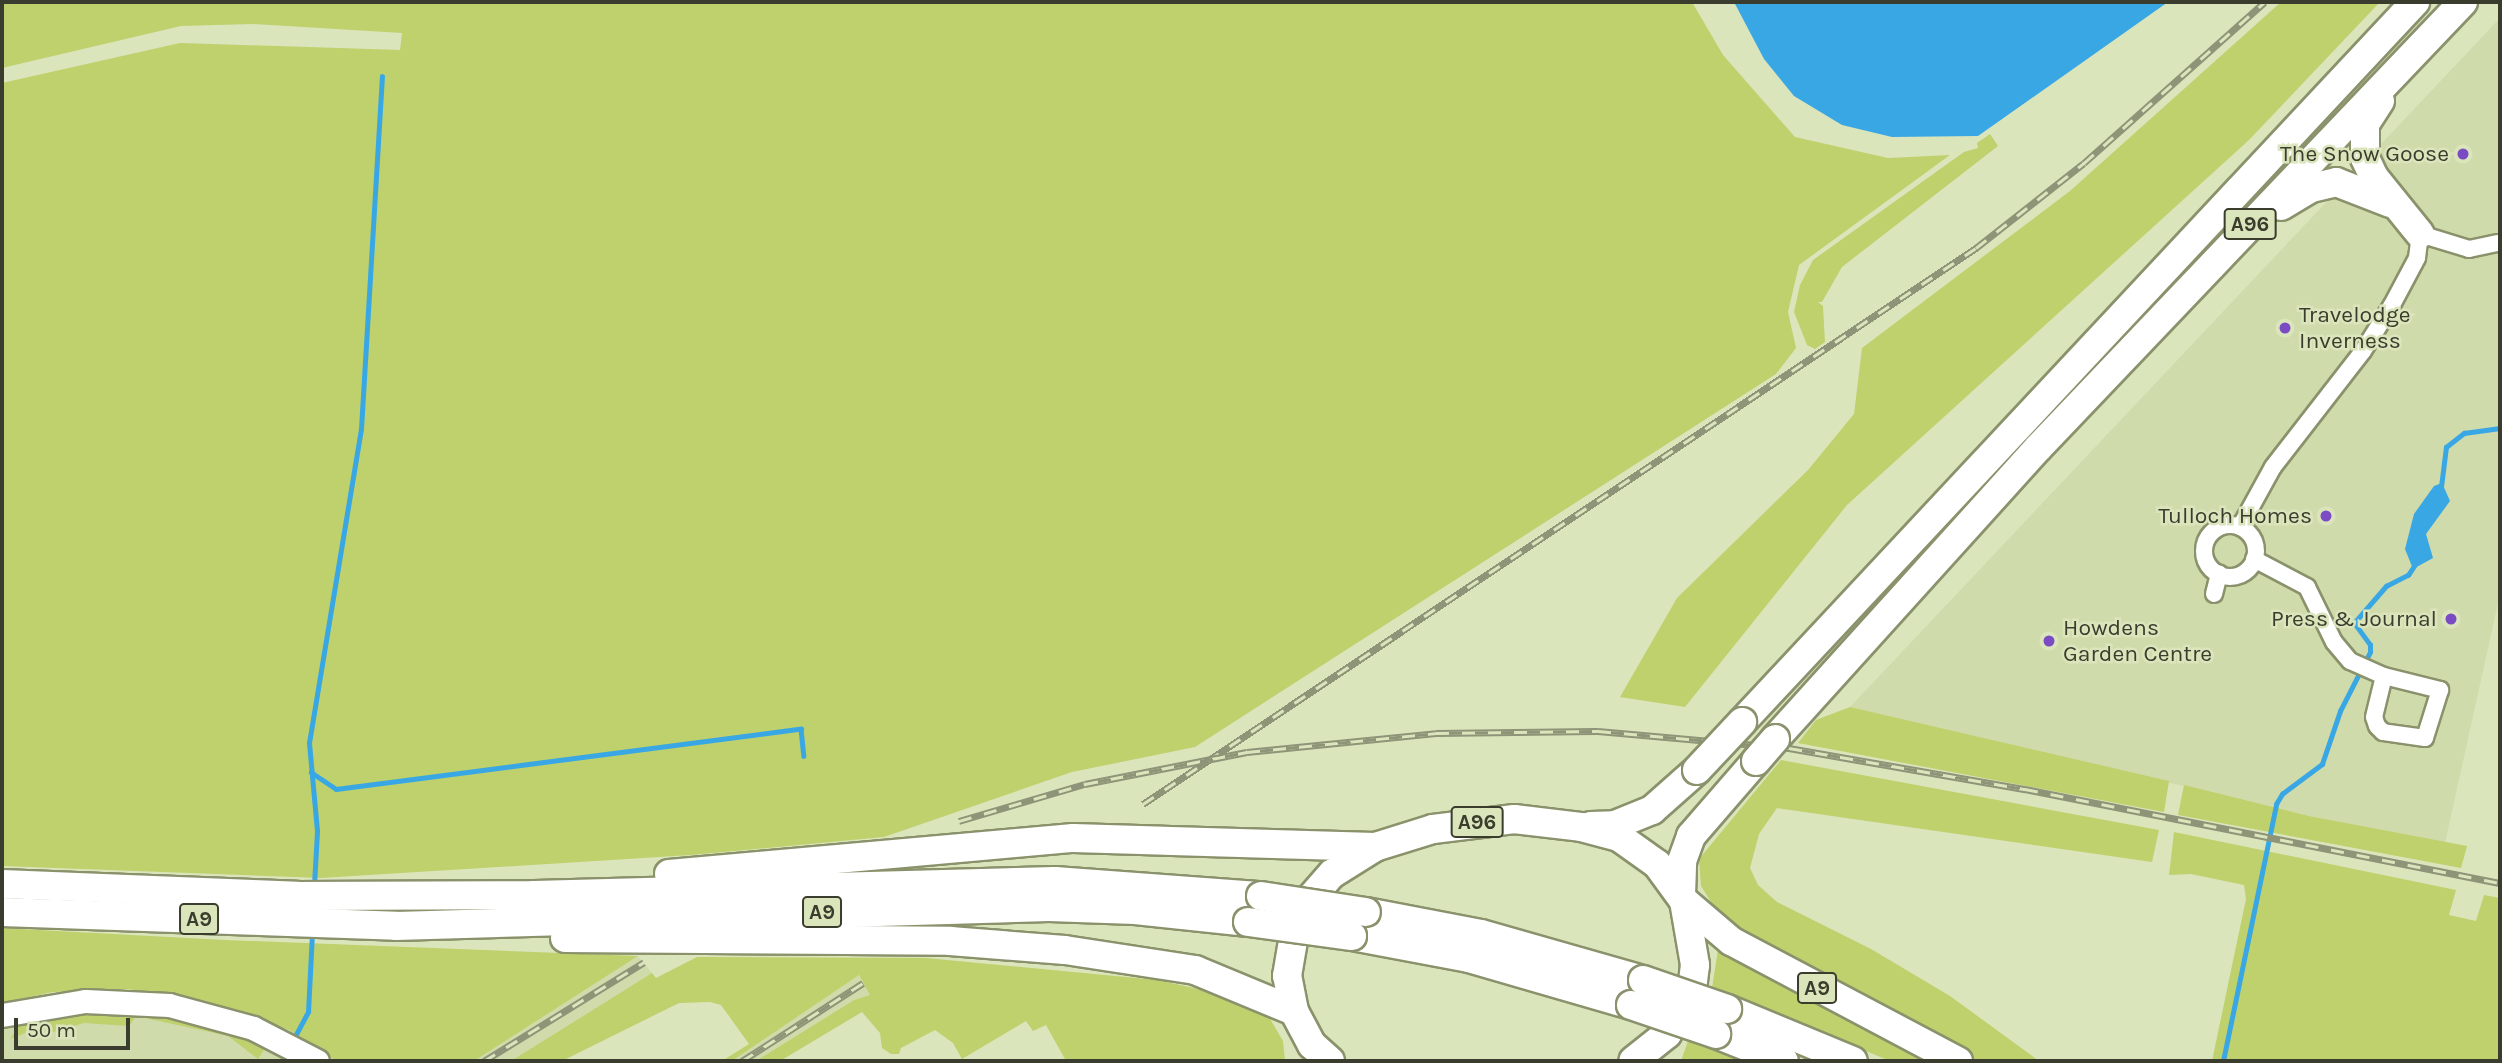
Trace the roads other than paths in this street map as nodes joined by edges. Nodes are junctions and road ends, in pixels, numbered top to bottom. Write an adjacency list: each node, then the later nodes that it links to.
1 (2415, 2): 12 (highway, A96, bridge)
2 (2463, 2): 3 (highway); 6 (highway, A96)
3 (2399, 207): 4 (highway); 6 (highway)
4 (2420, 234): 5 (street); 7 (street)
5 (2497, 243)
6 (2192, 284): 16 (highway, A96, bridge)
7 (2241, 527): 8 (street); 9 (street)
8 (2254, 559): 9 (street); 11 (street)
9 (2219, 574): 10 (street)
10 (2214, 594)
11 (2370, 670): 11 (street)
12 (1581, 827): 13 (highway, A96); 16 (highway, A96)
13 (1375, 846): 15 (highway, A9); 20 (highway, A96)
14 (2, 884): 15 (highway, A9)
15 (534, 895): 19 (highway, A9, bridge)
16 (1683, 898): 25 (highway, A96); 28 (highway, A9)
17 (2, 912): 18 (highway, A9)
18 (396, 926): 19 (highway, A9, bridge); 20 (highway, A9)
19 (1637, 992): 22 (highway, A9, bridge)
20 (1294, 1011): 23 (highway, A96)
21 (2, 1015): 24 (street)
22 (1722, 1022): 26 (highway, A9); 27 (highway, A9)
23 (1317, 1056)
24 (317, 1061)
25 (1633, 1061)
26 (1784, 1061)
27 (1853, 1061)
28 (1958, 1061)

